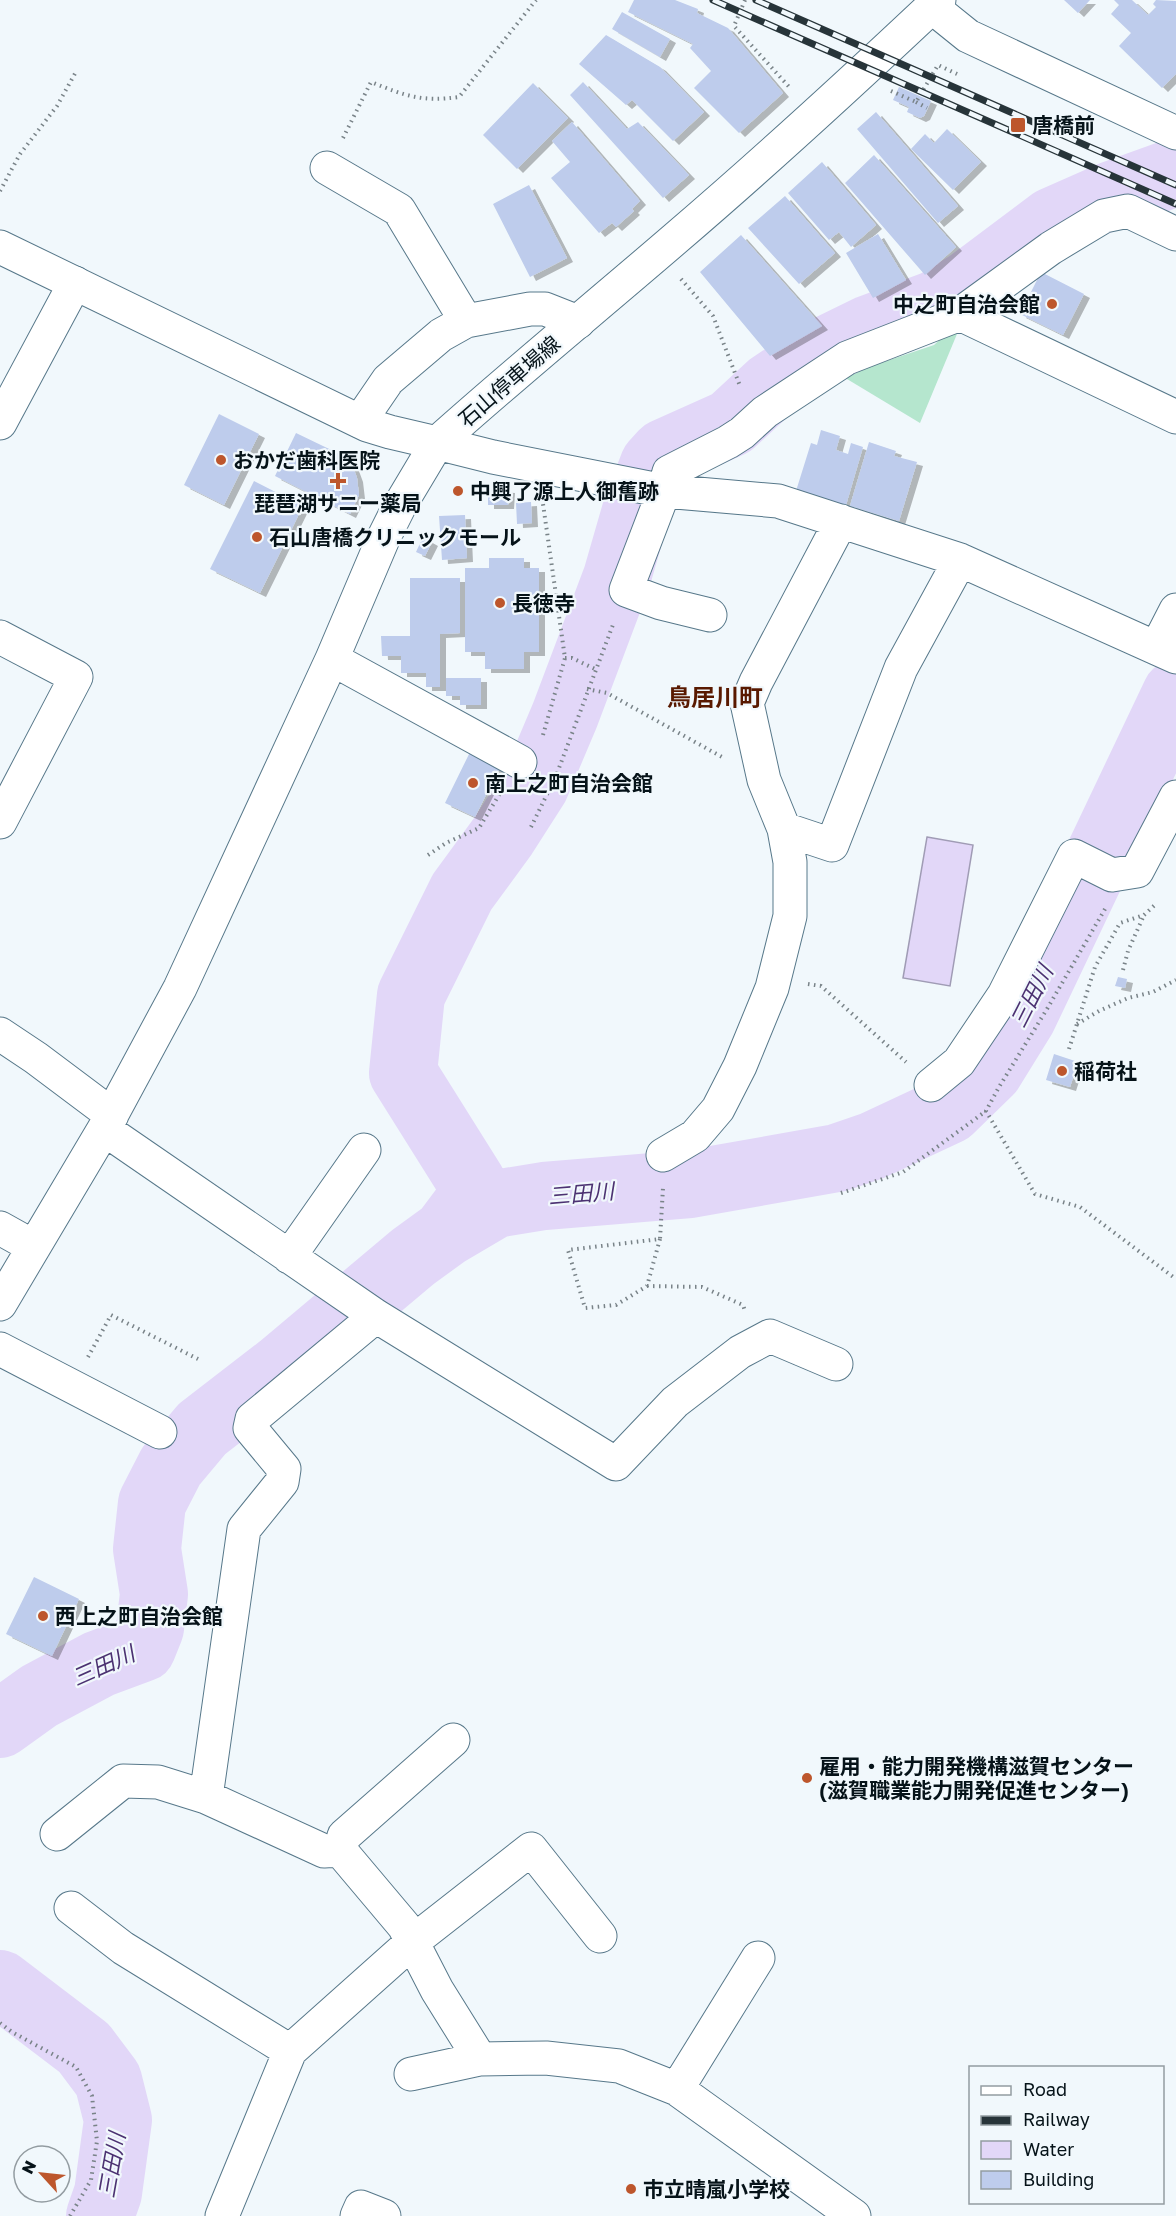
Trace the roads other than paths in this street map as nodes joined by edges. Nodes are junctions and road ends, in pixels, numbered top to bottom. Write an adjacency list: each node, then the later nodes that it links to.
1 (936, 4): 2 (street); 9 (street, 石山停車場線)
2 (1176, 134)
3 (327, 168): 8 (street)
4 (1176, 234): 7 (street)
5 (0, 247): 6 (street)
6 (75, 283): 11 (street); 12 (street)
7 (960, 314): 10 (street); 14 (street)
8 (466, 321): 9 (street); 11 (street)
9 (578, 322): 13 (street, 石山停車場線)
10 (1176, 417)
11 (360, 421): 13 (street)
12 (0, 423)
13 (437, 443): 14 (street); 21 (street, 石山停車場線)
14 (651, 489): 15 (street); 18 (street)
15 (841, 521): 16 (street); 25 (street)
16 (960, 560): 20 (street); 25 (street)
17 (1176, 610): 20 (street)
18 (710, 615)
19 (0, 637): 24 (street)
20 (1169, 653)
21 (332, 659): 22 (street); 28 (street, 石山停車場線)
22 (520, 762)
23 (1176, 796): 27 (street)
24 (0, 822)
25 (784, 829): 30 (street)
26 (0, 1034): 28 (street)
27 (932, 1085)
28 (108, 1122): 32 (street, 石山停車場線); 33 (street)
29 (364, 1150): 33 (street)
30 (663, 1155)
31 (0, 1228): 32 (street)
32 (34, 1247): 34 (street, 石山停車場線)
33 (289, 1257): 35 (street)
34 (0, 1304)
35 (362, 1307): 37 (street); 40 (street)
36 (0, 1349): 38 (street)
37 (836, 1364)
38 (160, 1432)
39 (453, 1740): 42 (street)
40 (206, 1797): 41 (street); 42 (street)
41 (57, 1834)
42 (340, 1850): 45 (street)
43 (71, 1908): 47 (street)
44 (600, 1936): 45 (street)
45 (411, 1942): 47 (street); 48 (street)
46 (758, 1958): 50 (street)
47 (290, 2051): 51 (street)
48 (480, 2059): 49 (street); 50 (street)
49 (411, 2074)
50 (677, 2089): 54 (street)
51 (222, 2216)
52 (357, 2216): 53 (street)
53 (384, 2216)
54 (854, 2216)

